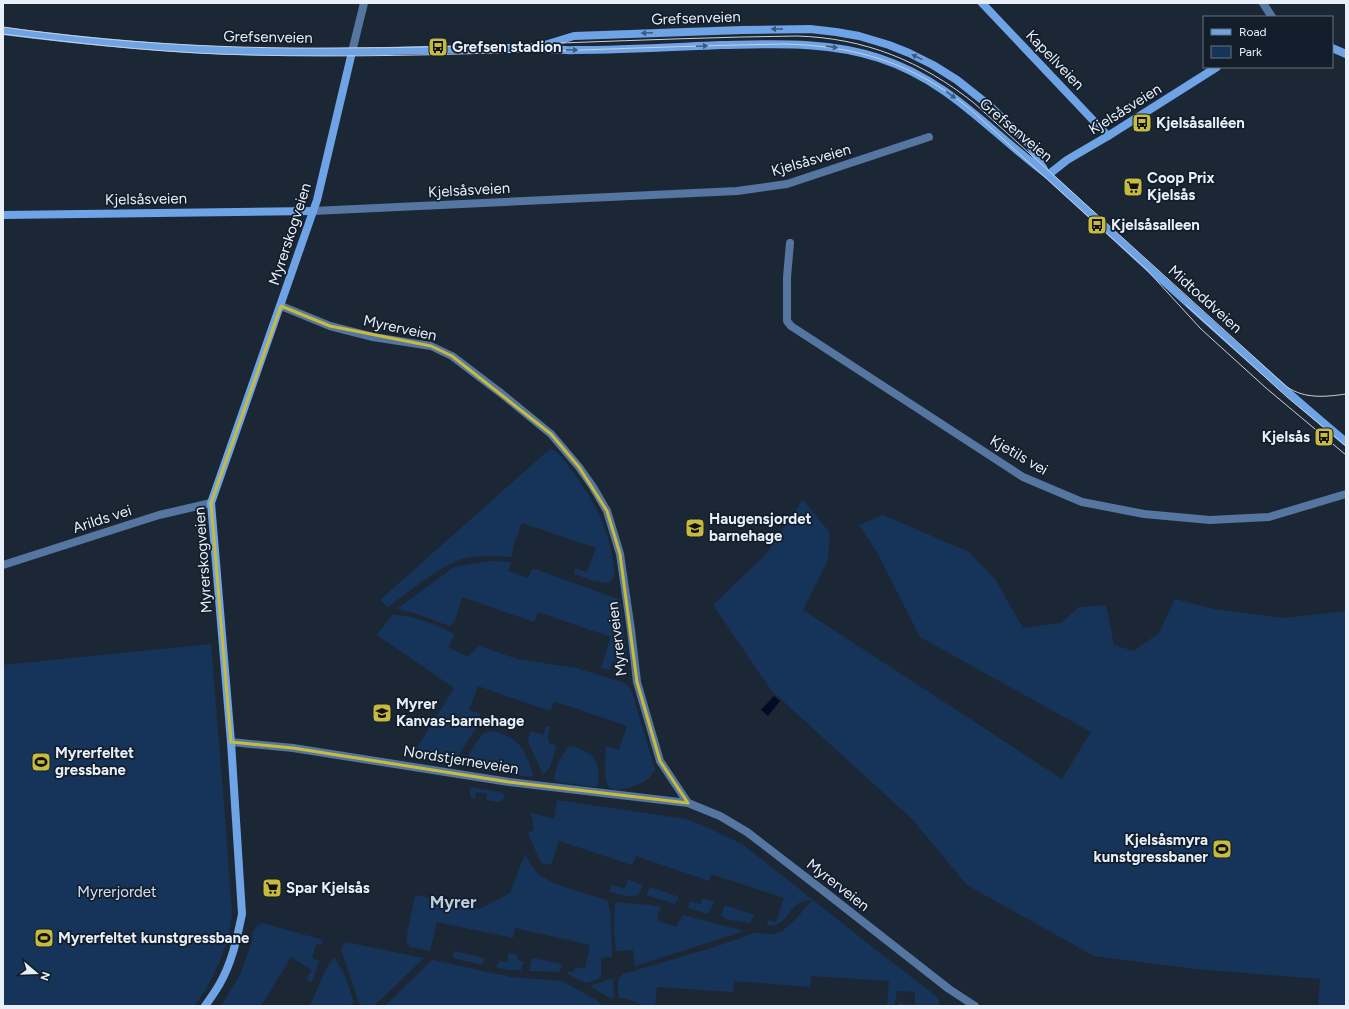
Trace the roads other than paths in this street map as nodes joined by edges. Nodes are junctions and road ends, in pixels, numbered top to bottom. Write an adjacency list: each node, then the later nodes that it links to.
1 (364, 3): 8 (street)
2 (982, 3): 11 (street, Kapellveien)
3 (1263, 3): 4 (street)
4 (1271, 16)
5 (3, 31): 8 (street, Grefsenveien)
6 (533, 48): 8 (street, Grefsenveien); 13 (street, Grefsenveien, one-way to 13); 13 (street, Grefsenveien, one-way to 6)
7 (1333, 48): 9 (street)
8 (352, 52): 14 (street, Myrerskogveien)
9 (1346, 54)
10 (1215, 68): 11 (street, Kjelsåsveien)
11 (1108, 136): 13 (street, Kjelsåsveien)
12 (929, 137): 14 (street, Kjelsåsveien)
13 (1048, 175): 18 (street, Midtoddveien)
14 (314, 211): 15 (street, Kjelsåsveien); 17 (street, Myrerskogveien)
15 (3, 215)
16 (790, 243): 19 (street, Kjetils vei)
17 (281, 306): 20 (street, Myrerskogveien); 23 (street, Myrerveien)
18 (1346, 442)
19 (1346, 494)
20 (211, 502): 21 (street, Arilds vei); 22 (street, Myrerskogveien)
21 (3, 565)
22 (231, 742): 23 (street, Nordstjerneveien); 24 (street, Myrerskogveien)
23 (688, 803): 25 (street, Myrerveien)
24 (205, 1006)
25 (975, 1006)

